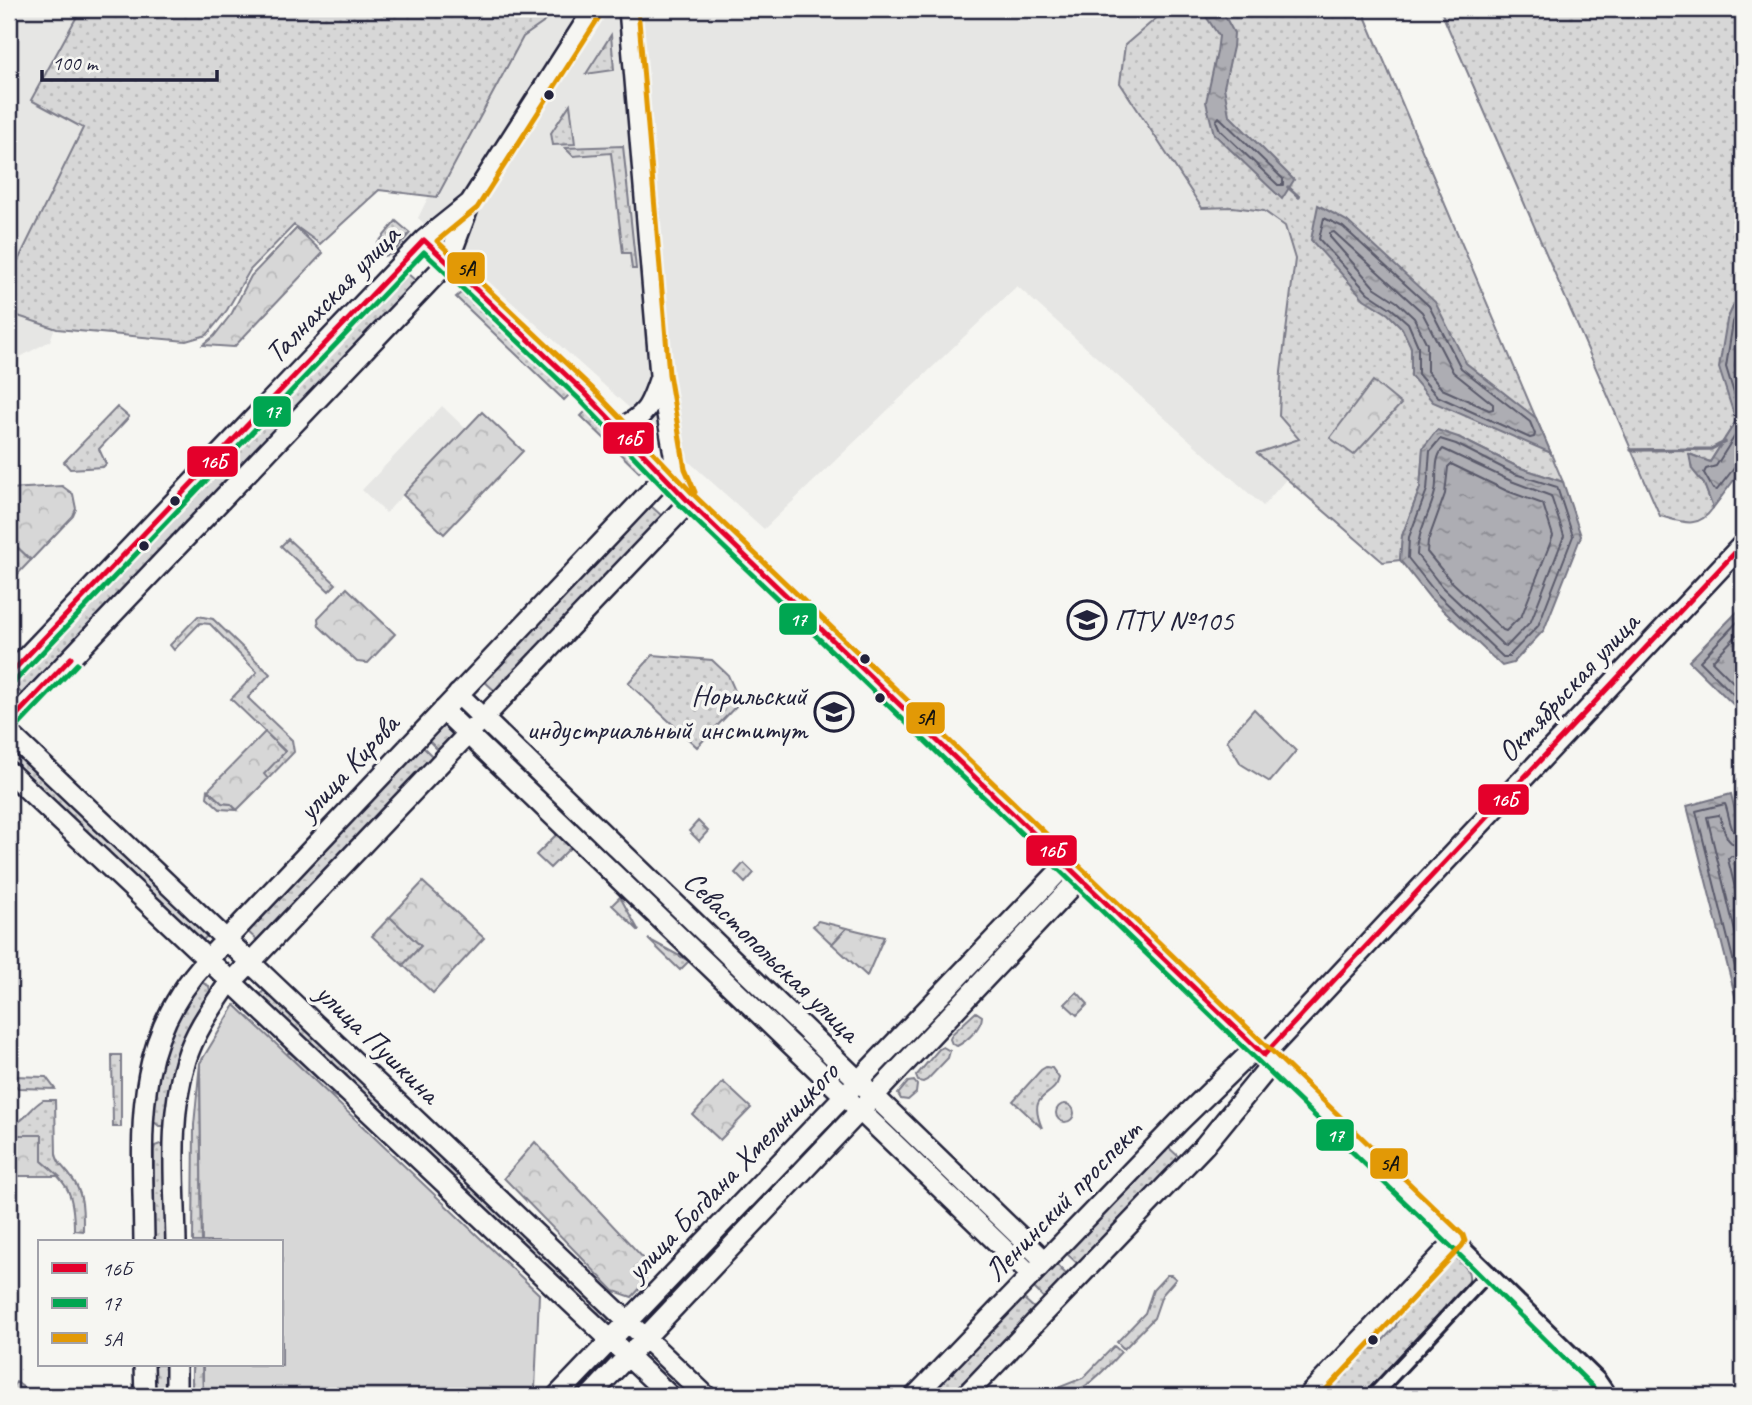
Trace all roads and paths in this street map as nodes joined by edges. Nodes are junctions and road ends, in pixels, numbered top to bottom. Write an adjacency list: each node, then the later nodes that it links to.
1 (594, 9): 3 (street, Талнахская улица)
2 (629, 9): 6 (street)
3 (470, 203): 4 (street, Талнахская улица); 5 (street, Талнахская улица)
4 (425, 240): 5 (street); 11 (street, Талнахская улица)
5 (448, 262): 7 (street); 15 (street, Талнахская улица)
6 (660, 376): 7 (street); 9 (street)
7 (619, 428): 8 (street)
8 (665, 475): 9 (street); 12 (street, улица Кирова)
9 (689, 502): 14 (street, улица Кирова); 20 (street)
10 (1743, 544): 28 (street, Октябрьская улица)
11 (9, 675)
12 (458, 694): 13 (street, улица Кирова); 14 (street, Севастопольская улица)
13 (443, 710): 17 (street, Севастопольская улица); 23 (street, улица Кирова)
14 (482, 718): 17 (street, улица Кирова); 19 (street, Севастопольская улица)
15 (9, 723)
16 (9, 733): 23 (street, улица Пушкина)
17 (467, 734): 21 (street, Севастопольская улица); 26 (street, улица Кирова)
18 (9, 772): 25 (street, улица Пушкина)
19 (639, 870): 21 (street); 22 (street, Севастопольская улица)
20 (1073, 871): 28 (street); 29 (street, улица Богдана Хмельницкого); 31 (street, улица Богдана Хмельницкого)
21 (625, 885): 24 (street, Севастопольская улица)
22 (706, 934): 24 (street); 29 (street, Севастопольская улица)
23 (226, 940): 25 (street, улица Кирова); 26 (street, улица Пушкина)
24 (692, 949): 30 (street, Севастопольская улица)
25 (207, 960): 27 (street, улица Пушкина); 33 (street, улица Кирова)
26 (249, 962): 27 (street, улица Кирова); 41 (street, улица Пушкина)
27 (230, 981): 34 (street, улица Кирова); 43 (street, улица Пушкина)
28 (1264, 1055): 35 (street); 38 (street, Ленинский проспект); 54 (street)
29 (859, 1081): 30 (street, улица Богдана Хмельницкого); 31 (street, Севастопольская улица)
30 (845, 1096): 32 (street, Севастопольская улица); 41 (street, улица Богдана Хмельницкого)
31 (874, 1096): 32 (street, улица Богдана Хмельницкого); 38 (street, Севастопольская улица)
32 (860, 1111): 38 (street, Севастопольская улица); 42 (street, улица Богдана Хмельницкого)
33 (143, 1135): 34 (street); 36 (street, улица Кирова)
34 (175, 1135): 37 (street, улица Кирова)
35 (1452, 1236): 39 (street); 40 (street)
36 (144, 1240)
37 (176, 1240)
38 (1038, 1268): 53 (street, Ленинский проспект)
39 (1489, 1272): 57 (street); 58 (street)
40 (1402, 1288): 55 (street); 56 (street)
41 (628, 1322): 42 (street, улица Пушкина); 43 (street, улица Богдана Хмельницкого)
42 (645, 1338): 44 (street, улица Богдана Хмельницкого); 52 (street, улица Пушкина)
43 (610, 1340): 44 (street, улица Пушкина); 49 (street, улица Богдана Хмельницкого)
44 (628, 1357): 50 (street, улица Богдана Хмельницкого); 51 (street, улица Пушкина)
45 (145, 1366): 47 (street)
46 (176, 1366): 48 (street)
47 (145, 1396)
48 (176, 1396)
49 (556, 1396)
50 (590, 1396)
51 (670, 1396)
52 (706, 1396)
53 (915, 1396)
54 (965, 1396)
55 (1292, 1396)
56 (1308, 1396)
57 (1373, 1396)
58 (1610, 1396)

